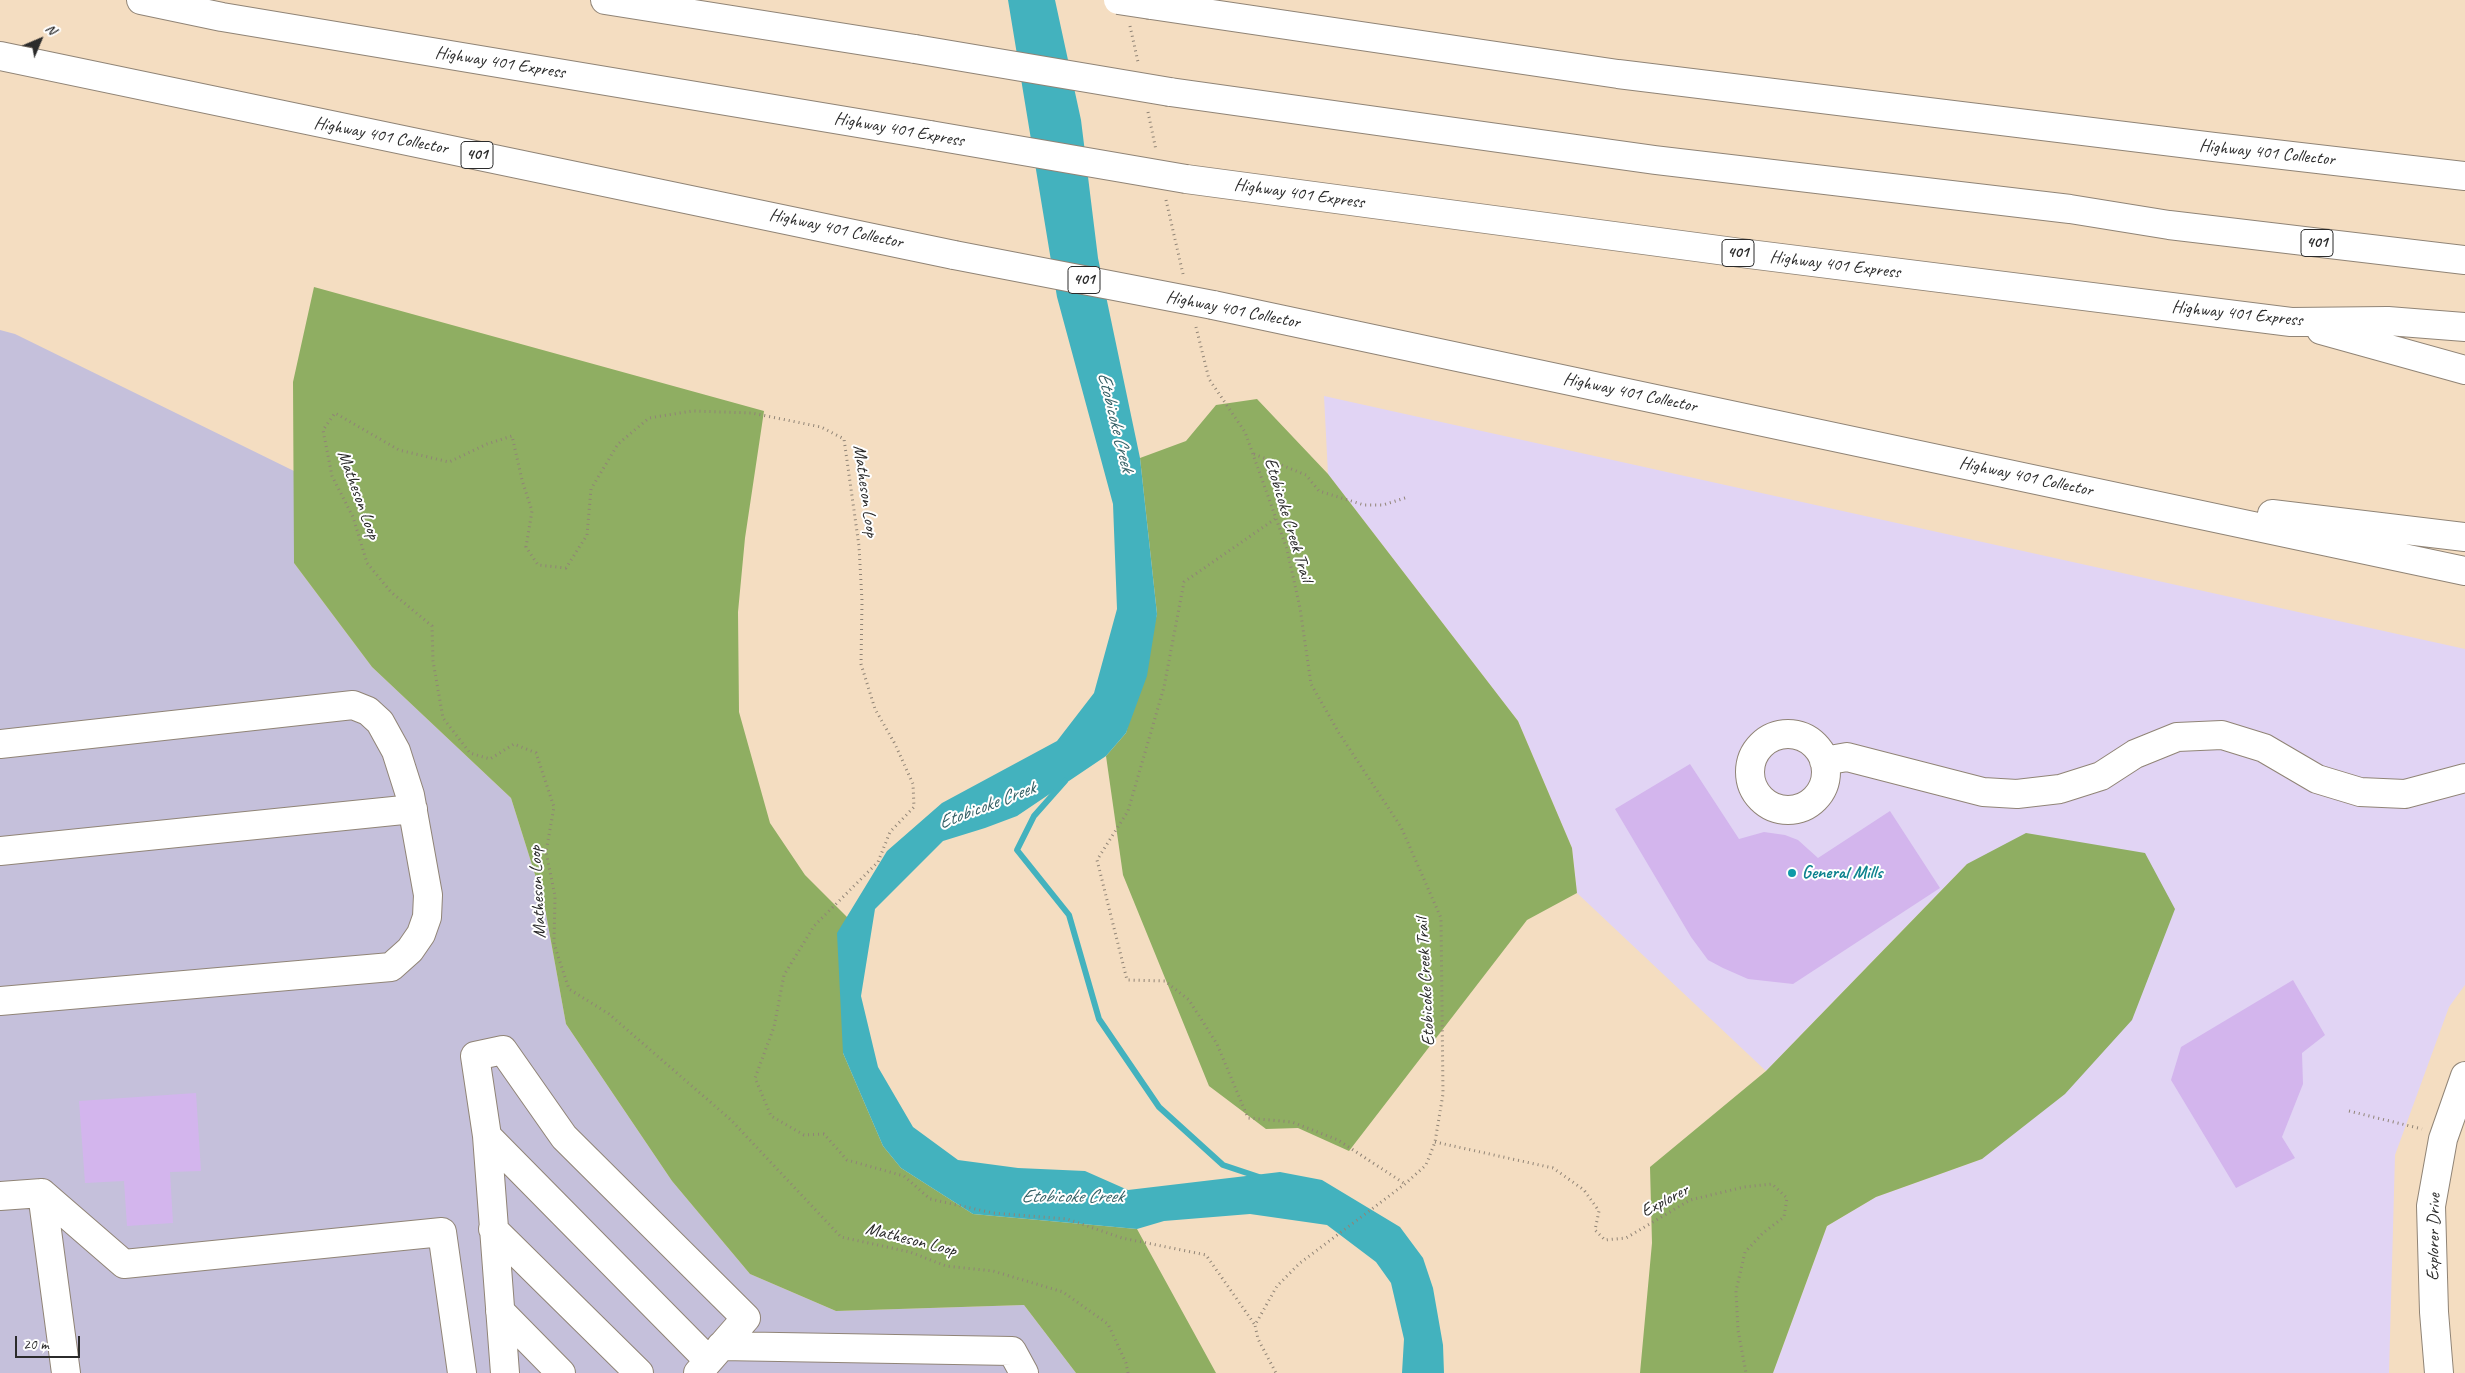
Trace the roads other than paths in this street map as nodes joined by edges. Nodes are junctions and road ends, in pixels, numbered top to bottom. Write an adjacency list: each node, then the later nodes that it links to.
1 (141, 0): 7 (main road, Highway 401 Express / 401, bridge)
2 (605, 0): 6 (main road, 401, bridge)
3 (1118, 0): 5 (main road, Highway 401 Collector, bridge)
4 (0, 56): 10 (main road, Highway 401 Collector / 401, bridge)
5 (2465, 176)
6 (2465, 260)
7 (2290, 322): 8 (main road, Highway 401 Express / 401); 9 (main road)
8 (2465, 328)
9 (2465, 370)
10 (2121, 497): 11 (main road); 12 (main road, Highway 401 Collector)
11 (2465, 537)
12 (2465, 571)
13 (0, 744): 16 (main road)
14 (1824, 761): 15 (main road)
15 (2465, 778)
16 (413, 809): 17 (main road); 18 (main road)
17 (0, 850)
18 (0, 1000)
19 (2465, 1076): 32 (main road, Explorer Drive)
20 (487, 1136): 23 (main road); 25 (main road); 25 (main road)
21 (42, 1193): 22 (main road); 26 (main road); 27 (main road)
22 (0, 1196)
23 (493, 1229): 24 (main road); 30 (main road)
24 (500, 1311): 28 (main road); 29 (main road)
25 (709, 1360): 31 (main road)
26 (66, 1373)
27 (462, 1373)
28 (505, 1373)
29 (561, 1373)
30 (640, 1373)
31 (1024, 1373)
32 (2440, 1373)

